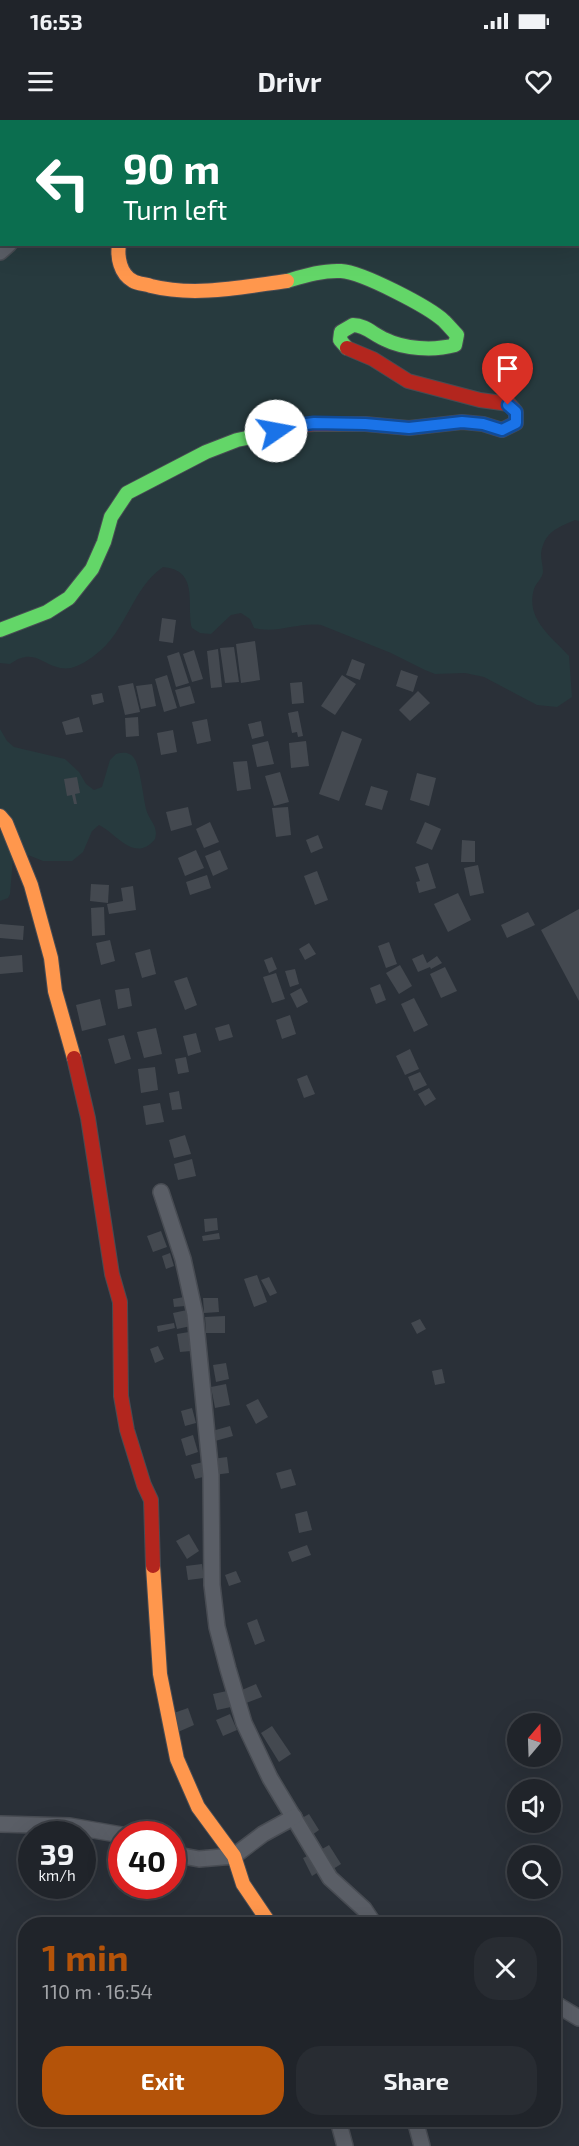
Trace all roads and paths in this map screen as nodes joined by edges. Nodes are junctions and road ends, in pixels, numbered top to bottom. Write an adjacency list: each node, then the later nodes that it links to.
1 (119, 246): 2 (street)
2 (0, 630)
3 (0, 816): 8 (street)
4 (160, 1192): 5 (street)
5 (294, 1817): 8 (street); 11 (street)
6 (0, 1824): 7 (street)
7 (108, 1833)
8 (234, 1856): 9 (street); 10 (street)
9 (186, 1857)
10 (265, 1917)
11 (369, 1917)
12 (561, 2007): 13 (street)
13 (579, 2018)
14 (340, 2127): 16 (street)
15 (417, 2127): 17 (street)
16 (345, 2146)
17 (422, 2146)

